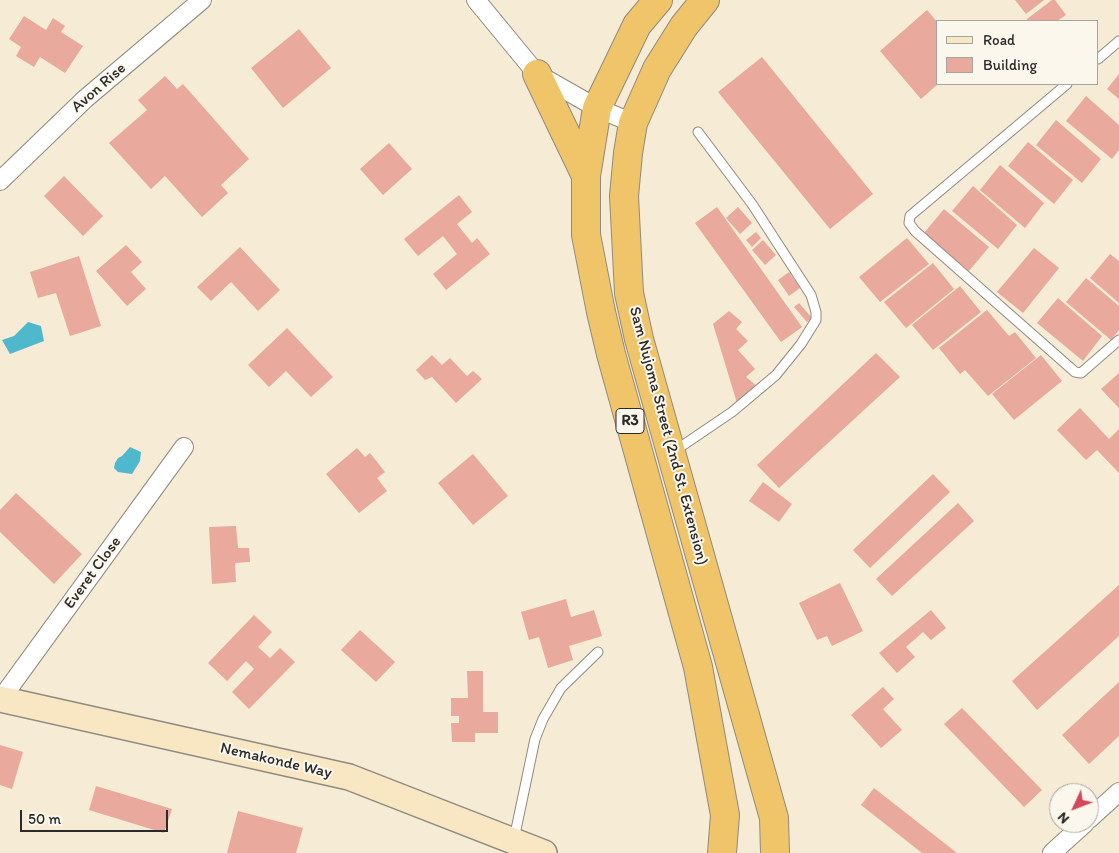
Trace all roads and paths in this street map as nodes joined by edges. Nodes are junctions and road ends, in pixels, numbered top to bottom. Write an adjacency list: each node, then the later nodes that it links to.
1 (202, 0): 13 (street, Avon Rise)
2 (476, 0): 7 (street)
3 (658, 0): 9 (highway, Sam Nujoma Street (2nd St. Extension) / R3)
4 (705, 0): 10 (highway, Sam Nujoma Street (2nd St. Extension) / R3)
5 (1119, 41): 6 (lane)
6 (1099, 58)
7 (538, 74): 9 (street); 12 (highway)
8 (1066, 85): 14 (lane)
9 (597, 108): 10 (street); 12 (highway, Sam Nujoma Street (2nd St. Extension) / R3)
10 (633, 123): 16 (highway, Sam Nujoma Street (2nd St. Extension) / R3)
11 (698, 132): 16 (lane)
12 (586, 176): 25 (highway, Sam Nujoma Street (2nd St. Extension) / R3)
13 (0, 182)
14 (1119, 340)
15 (184, 446): 18 (street, Everet Close)
16 (671, 453): 21 (highway, Sam Nujoma Street (2nd St. Extension) / R3)
17 (598, 652): 23 (lane)
18 (1, 699): 23 (street, Nemakonde Way)
19 (1119, 792): 20 (street)
20 (1099, 810)
21 (774, 818): 26 (highway, Sam Nujoma Street (2nd St. Extension) / R3); 27 (highway, R3)
22 (1074, 833): 28 (street)
23 (513, 841): 24 (street, Nemakonde Way)
24 (544, 853)
25 (722, 853)
26 (775, 853)
27 (792, 853)
28 (1052, 853)

